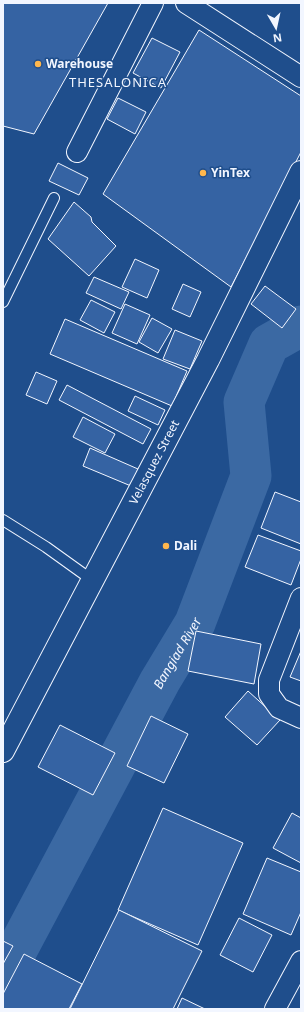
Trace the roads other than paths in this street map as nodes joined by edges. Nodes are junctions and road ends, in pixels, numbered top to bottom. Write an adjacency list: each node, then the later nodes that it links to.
1 (153, 3): 4 (street)
2 (186, 3): 3 (street)
3 (301, 77)
4 (77, 152)
5 (301, 172): 9 (main road, Velasquez Street)
6 (54, 198): 7 (lane)
7 (3, 302)
8 (3, 520): 9 (lane)
9 (92, 580): 12 (main road, Velasquez Street)
10 (301, 598): 11 (street)
11 (301, 718)
12 (3, 751)
13 (301, 961): 14 (street)
14 (275, 1009)

